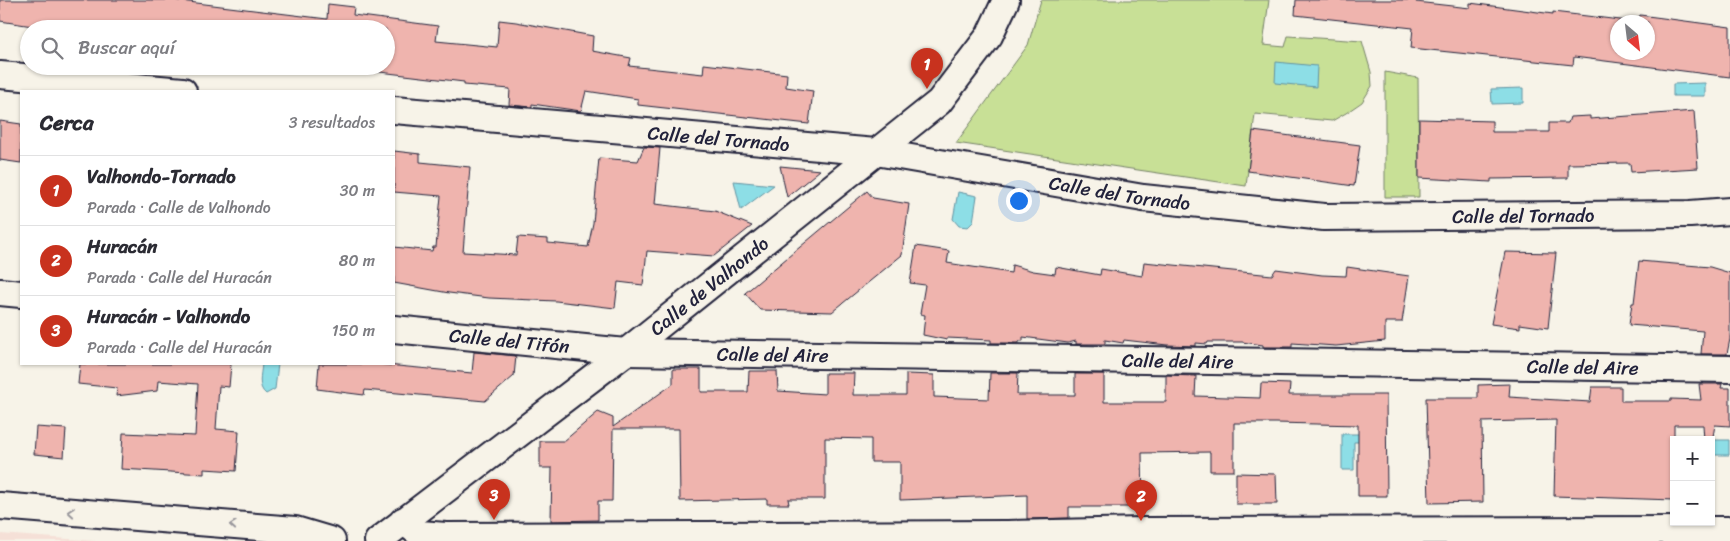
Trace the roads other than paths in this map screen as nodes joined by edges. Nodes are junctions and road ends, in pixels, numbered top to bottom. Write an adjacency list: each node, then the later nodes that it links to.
1 (1006, 0): 5 (street, Calle de Valhondo)
2 (0, 75): 3 (street)
3 (172, 90)
4 (395, 110): 5 (street, Calle del Tornado)
5 (876, 152): 6 (street, Calle del Tornado); 10 (street, Calle de Valhondo)
6 (1730, 211)
7 (0, 292): 8 (street)
8 (20, 294)
9 (395, 329): 10 (street, Calle del Tifón)
10 (626, 352): 11 (street, Calle del Aire); 13 (street, Calle de Valhondo)
11 (1730, 369)
12 (0, 506): 16 (street, one-way to 12)
13 (403, 521): 15 (street); 17 (street, Calle de Valhondo)
14 (1730, 530): 15 (street)
15 (1007, 537)
16 (332, 541)
17 (378, 541)

